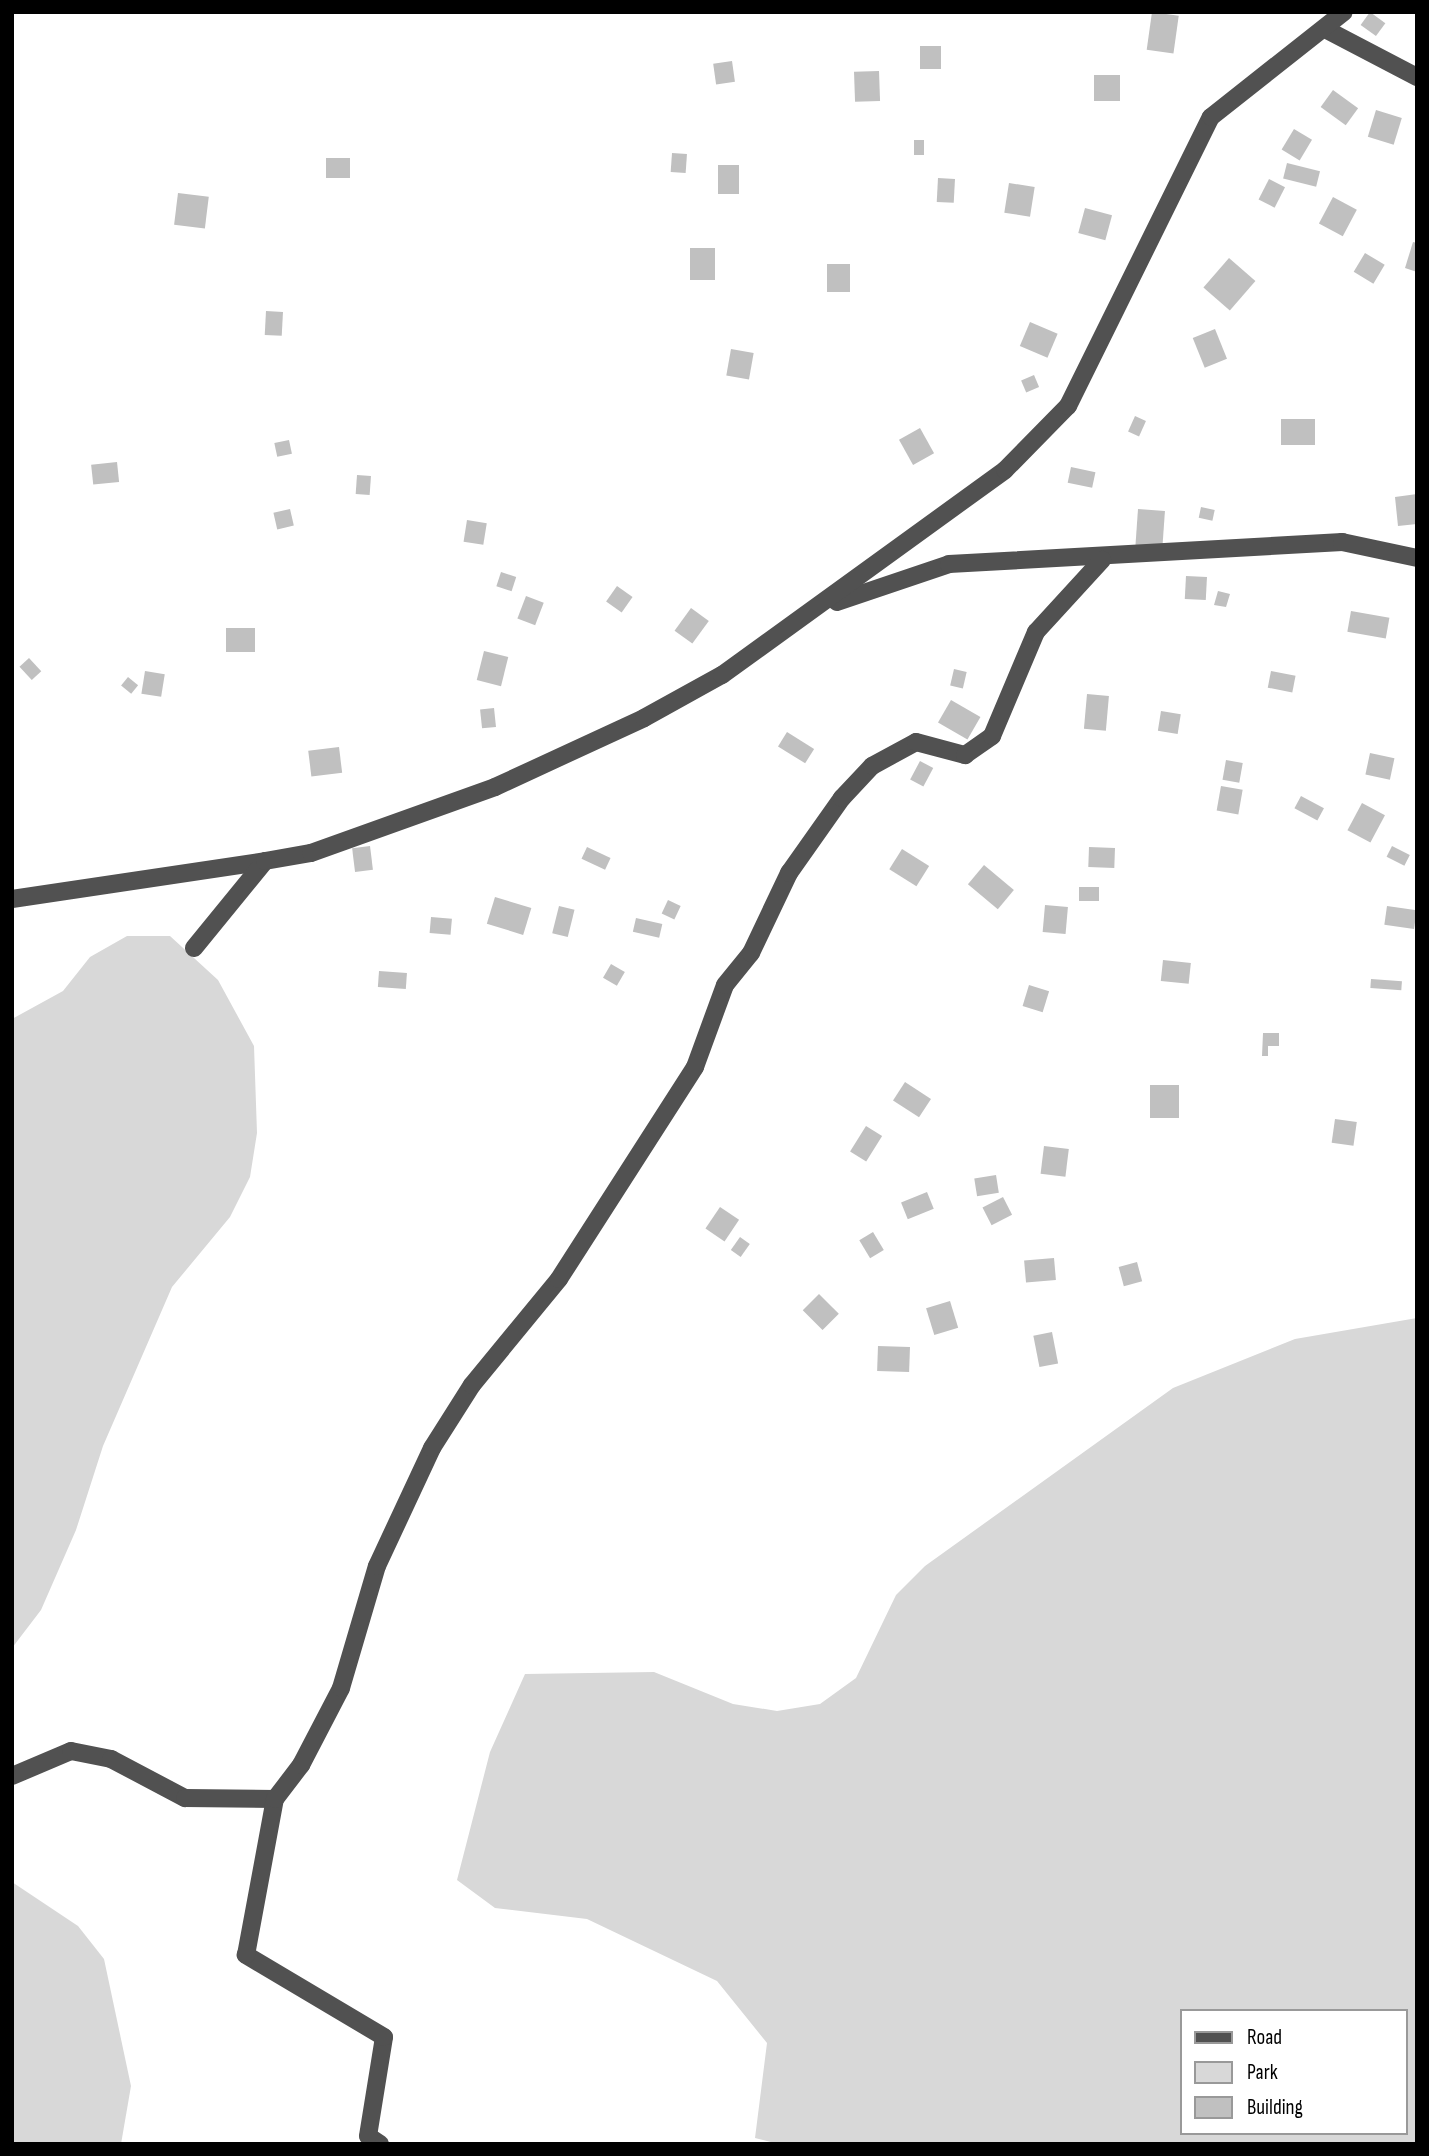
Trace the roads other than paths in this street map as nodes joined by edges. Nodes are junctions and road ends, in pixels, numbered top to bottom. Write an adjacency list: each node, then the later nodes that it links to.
1 (1343, 12): 2 (street)
2 (1327, 30): 3 (street); 6 (street)
3 (1417, 77)
4 (1417, 558): 5 (street)
5 (1102, 560): 6 (street); 11 (street)
6 (817, 609): 7 (street)
7 (265, 861): 8 (street); 9 (street)
8 (12, 899)
9 (194, 948)
10 (12, 1776): 11 (street)
11 (275, 1799): 12 (street)
12 (380, 2144)

